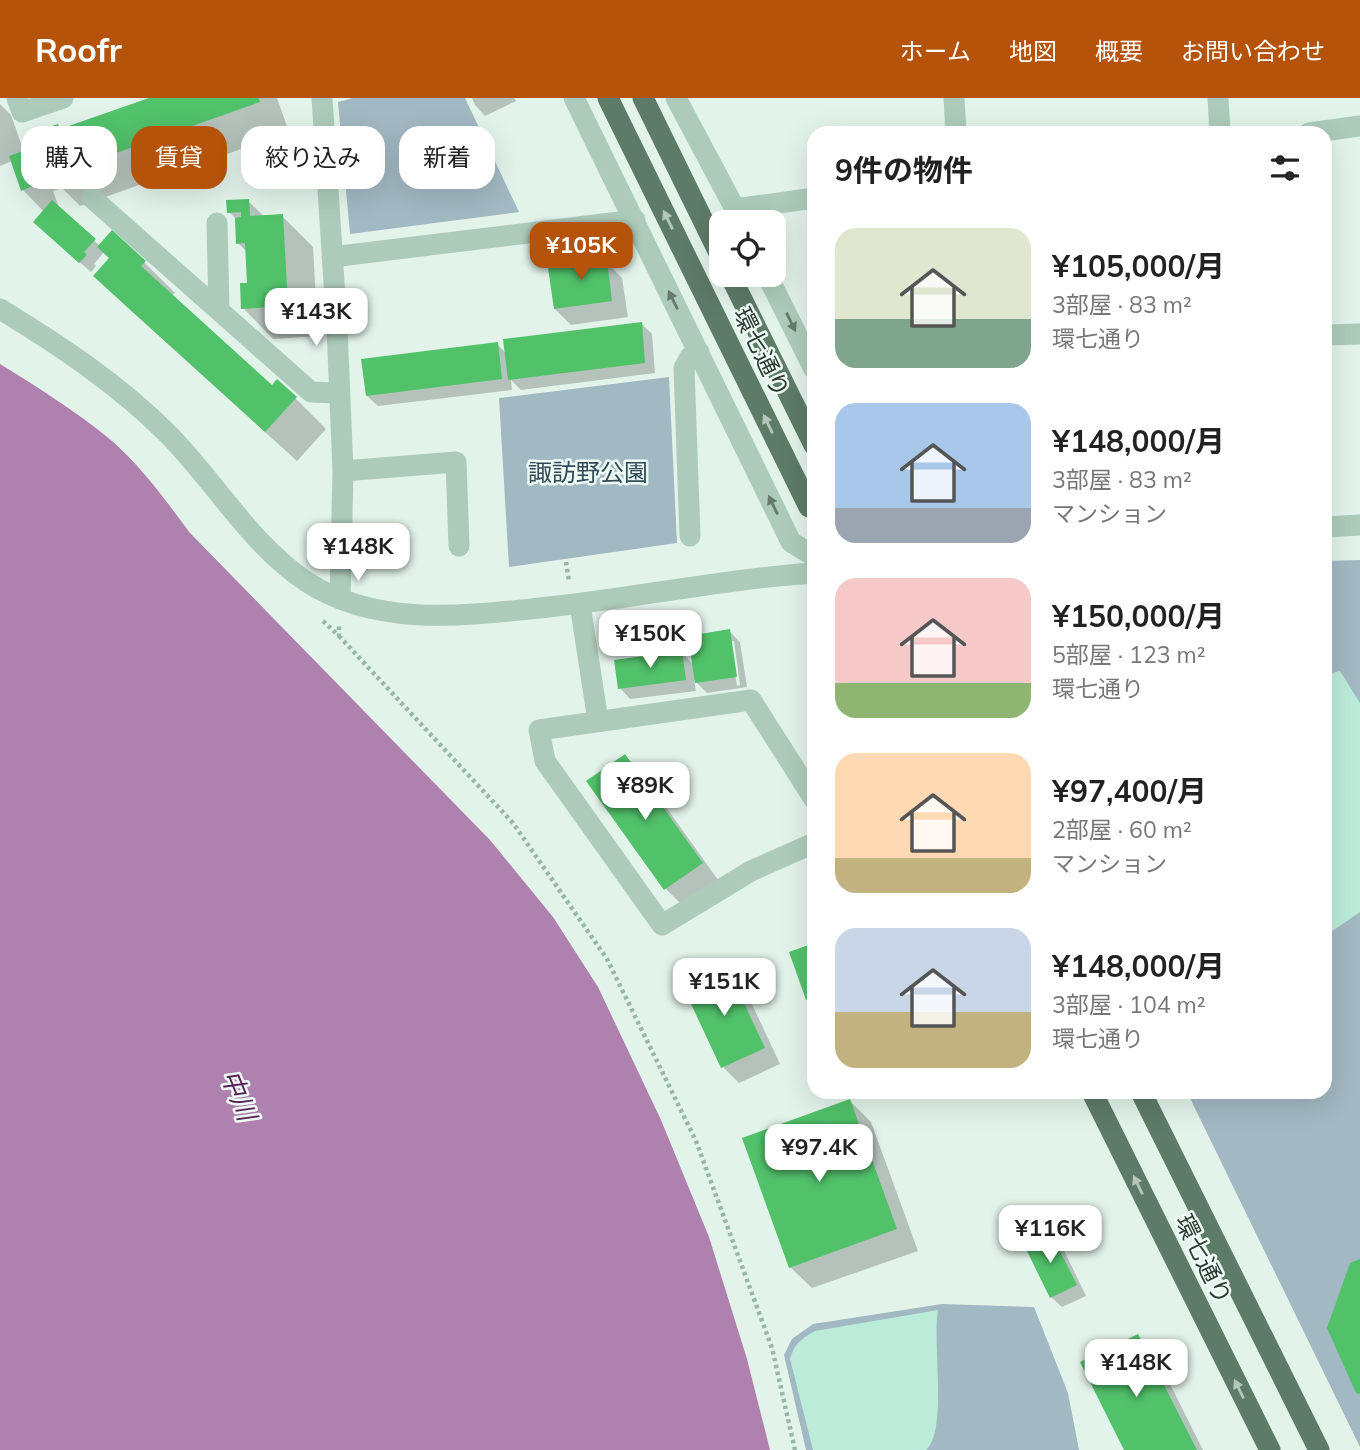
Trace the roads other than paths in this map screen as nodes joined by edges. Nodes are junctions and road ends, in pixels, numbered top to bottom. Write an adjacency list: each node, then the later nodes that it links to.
1 (17, 98): 2 (street)
2 (64, 98)
3 (321, 98): 21 (street)
4 (574, 98): 18 (street)
5 (608, 98): 33 (main road, 環七通り, one-way to 5, bridge)
6 (643, 98): 20 (main road, bridge)
7 (676, 98): 16 (street)
8 (954, 98): 10 (street)
9 (1218, 98): 11 (street)
10 (956, 126)
11 (1220, 126)
12 (1360, 126): 13 (street)
13 (1332, 130)
14 (92, 198): 25 (street)
15 (807, 200): 17 (street)
16 (735, 210)
17 (763, 210)
18 (635, 220): 21 (street); 28 (street, one-way to 18)
19 (217, 223): 25 (street)
20 (709, 233)
21 (332, 257): 30 (street)
22 (736, 287): 31 (main road, 環七通り)
23 (773, 287): 29 (street, one-way to 29)
24 (0, 309): 40 (street)
25 (219, 310): 30 (street)
26 (1360, 334): 27 (street)
27 (1332, 335)
28 (699, 352): 36 (street); 38 (street, one-way to 28)
29 (807, 355)
30 (339, 393): 32 (street)
31 (807, 431)
32 (343, 471): 37 (street); 40 (street)
33 (807, 502)
34 (1360, 525): 35 (street)
35 (1332, 527)
36 (690, 536)
37 (460, 546)
38 (807, 552)
39 (807, 573): 41 (street)
40 (340, 599): 41 (street)
41 (580, 604): 42 (street)
42 (598, 721): 43 (street); 44 (street)
43 (807, 788)
44 (807, 846)
45 (1095, 1099): 47 (main road, 環七通り, one-way to 45)
46 (1144, 1099): 48 (main road, 環七通り)
47 (1269, 1450)
48 (1319, 1450)

